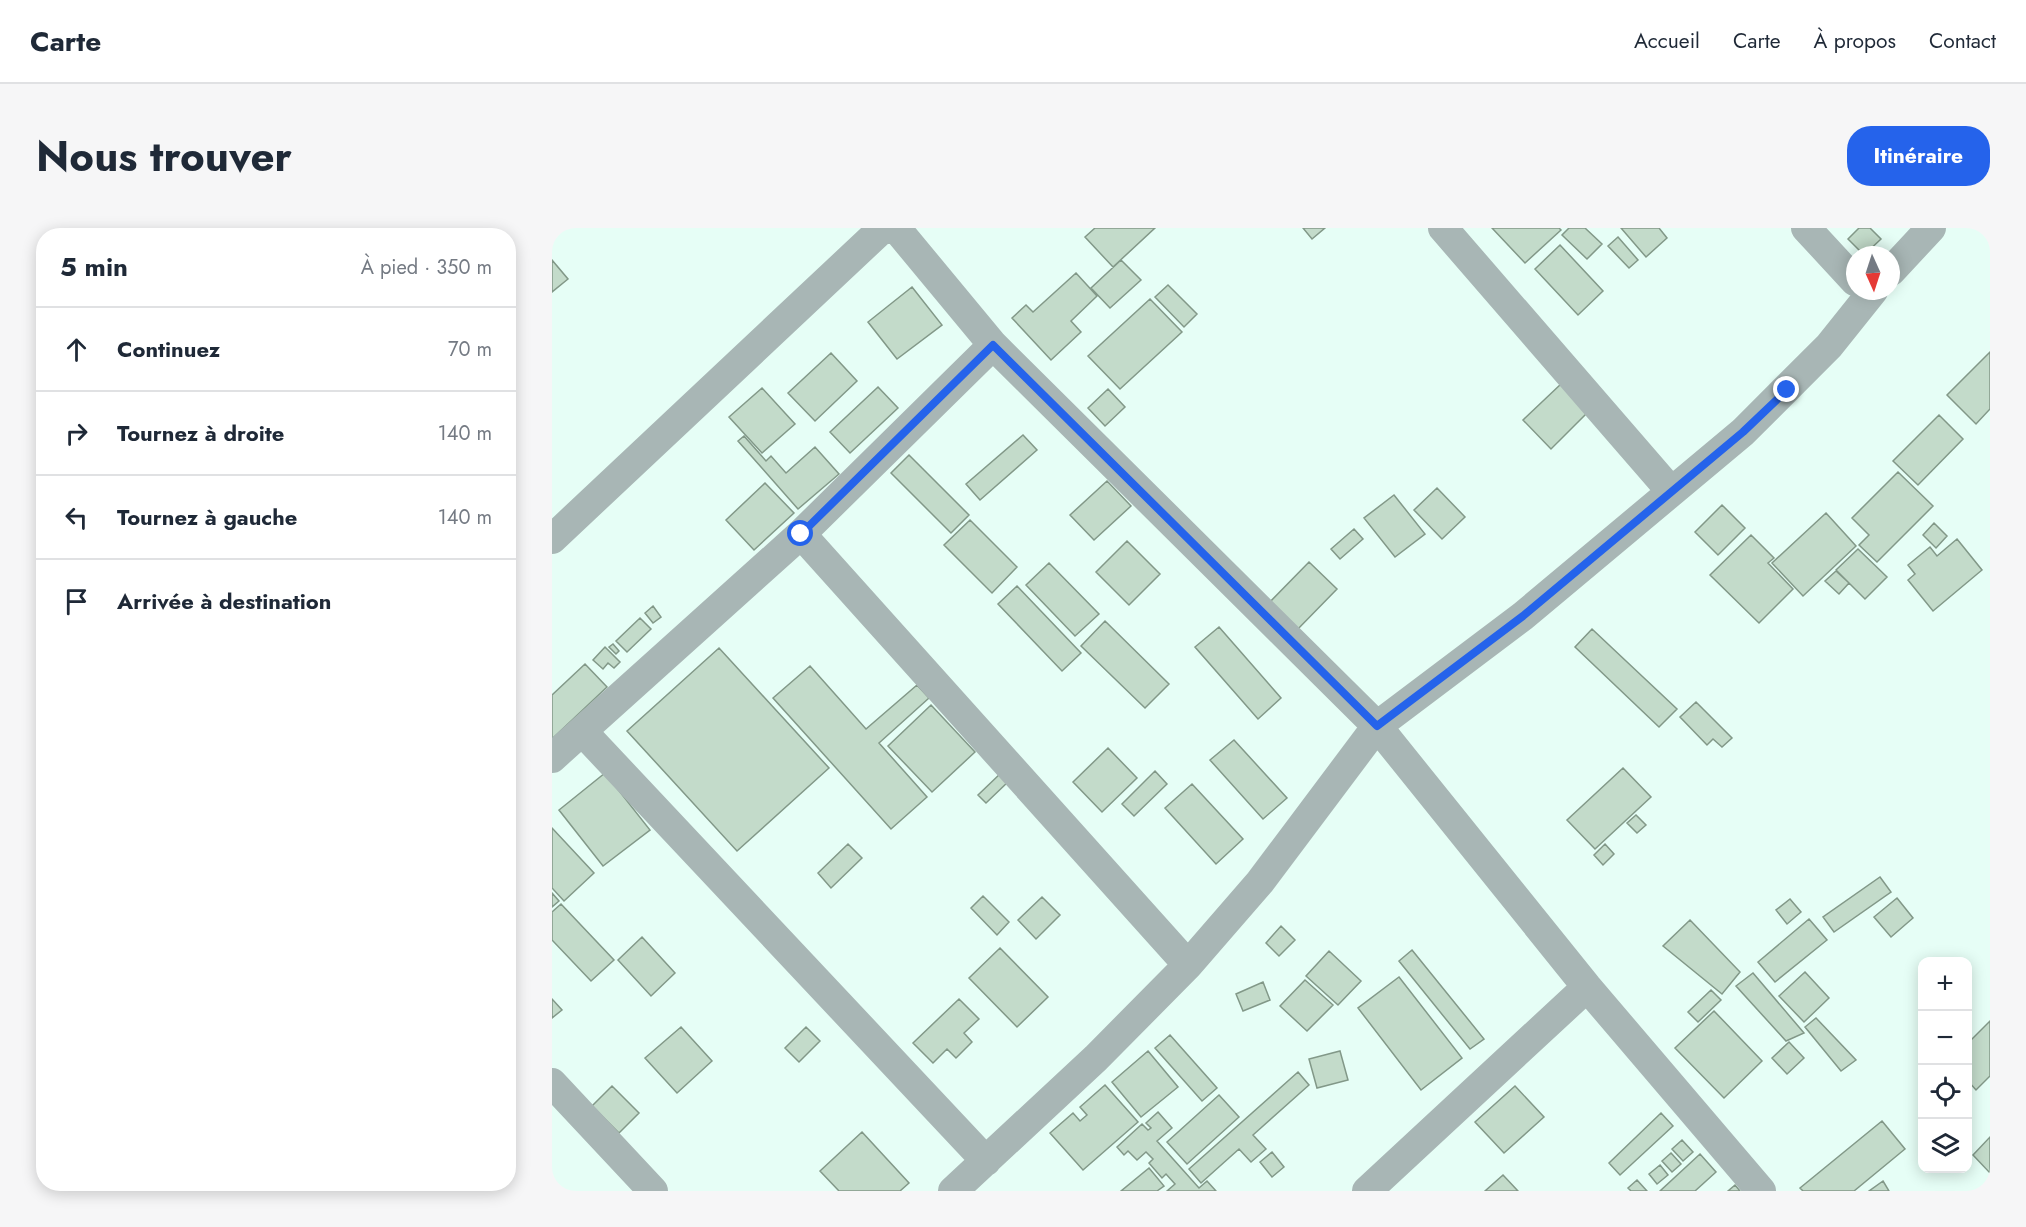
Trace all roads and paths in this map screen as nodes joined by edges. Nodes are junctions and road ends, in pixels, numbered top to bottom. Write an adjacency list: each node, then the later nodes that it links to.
1 (883, 228): 12 (street)
2 (896, 228): 9 (street)
3 (1443, 228): 10 (street)
4 (1806, 228): 7 (street)
5 (1931, 228): 6 (street)
6 (1900, 261)
7 (1846, 270)
8 (1859, 300): 10 (street)
9 (993, 345): 11 (street); 13 (street)
10 (1670, 490): 13 (street)
11 (801, 534): 14 (street); 16 (street)
12 (552, 539)
13 (1377, 726): 16 (street); 17 (street)
14 (582, 731): 15 (street); 19 (street)
15 (552, 758)
16 (1188, 965): 19 (street)
17 (1587, 987): 22 (street); 23 (street)
18 (552, 1083): 20 (street)
19 (986, 1161): 21 (street)
20 (653, 1191)
21 (953, 1191)
22 (1367, 1191)
23 (1761, 1191)

